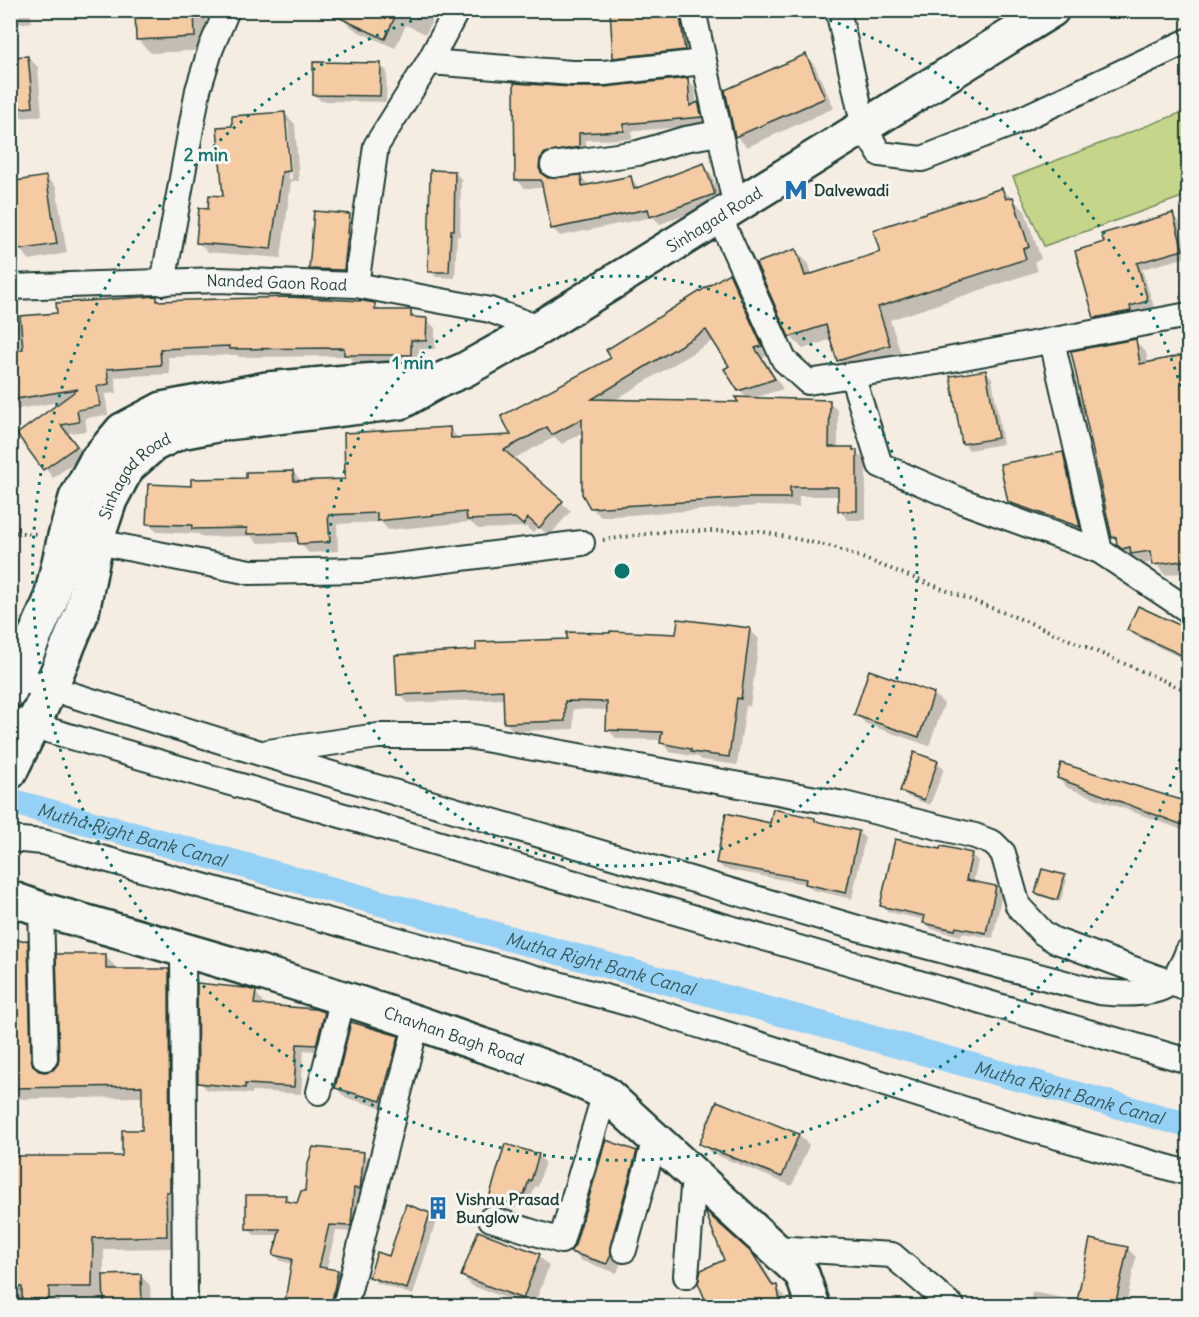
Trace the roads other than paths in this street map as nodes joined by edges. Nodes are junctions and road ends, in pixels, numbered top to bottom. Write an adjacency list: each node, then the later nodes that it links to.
1 (227, 10): 13 (street)
2 (457, 10): 7 (street)
3 (693, 10): 8 (street)
4 (838, 10): 9 (street)
5 (1052, 10): 9 (main road, Sinhagad Road)
6 (1188, 40): 9 (street)
7 (429, 62): 8 (street); 14 (street)
8 (703, 62): 10 (street)
9 (864, 128): 12 (main road, Sinhagad Road)
10 (719, 133): 11 (street); 12 (street)
11 (553, 165)
12 (728, 212): 17 (main road, Sinhagad Road); 19 (street)
13 (163, 282): 14 (street, Nanded Gaon Road); 15 (street, Nanded Gaon Road)
14 (357, 285): 17 (street, Nanded Gaon Road)
15 (10, 287)
16 (1188, 315): 18 (street)
17 (539, 328): 20 (main road, Sinhagad Road)
18 (1052, 341): 19 (street); 22 (street)
19 (852, 375): 22 (street)
20 (80, 539): 21 (street); 24 (main road, Sinhagad Road); 25 (main road, Sinhagad Road)
21 (582, 543)
22 (1100, 551): 23 (street)
23 (1188, 610)
24 (14, 684): 25 (street)
25 (51, 687): 26 (main road, Sinhagad Road); 27 (street)
26 (22, 722): 28 (main road, Sinhagad Road); 38 (street)
27 (260, 753): 34 (street); 34 (street)
28 (10, 772)
29 (10, 839): 42 (street)
30 (10, 898): 31 (main road, Chavhan Bagh Road)
31 (41, 909): 32 (main road, Chavhan Bagh Road); 37 (street)
32 (183, 950): 35 (main road, Chavhan Bagh Road); 48 (street)
33 (1188, 951): 34 (street)
34 (1179, 987)
35 (343, 998): 36 (main road, Chavhan Bagh Road); 39 (street)
36 (417, 1022): 40 (main road, Chavhan Bagh Road); 49 (street)
37 (45, 1058)
38 (1188, 1061)
39 (319, 1092)
40 (605, 1093): 41 (main road, Chavhan Bagh Road); 44 (street)
41 (655, 1139): 43 (main road, Chavhan Bagh Road); 46 (street)
42 (1188, 1173)
43 (694, 1175): 45 (main road, Chavhan Bagh Road); 47 (street)
44 (491, 1218)
45 (774, 1248): 50 (main road, Chavhan Bagh Road); 51 (street)
46 (624, 1250)
47 (686, 1276)
48 (185, 1306)
49 (345, 1306)
50 (813, 1306)
51 (952, 1306)

